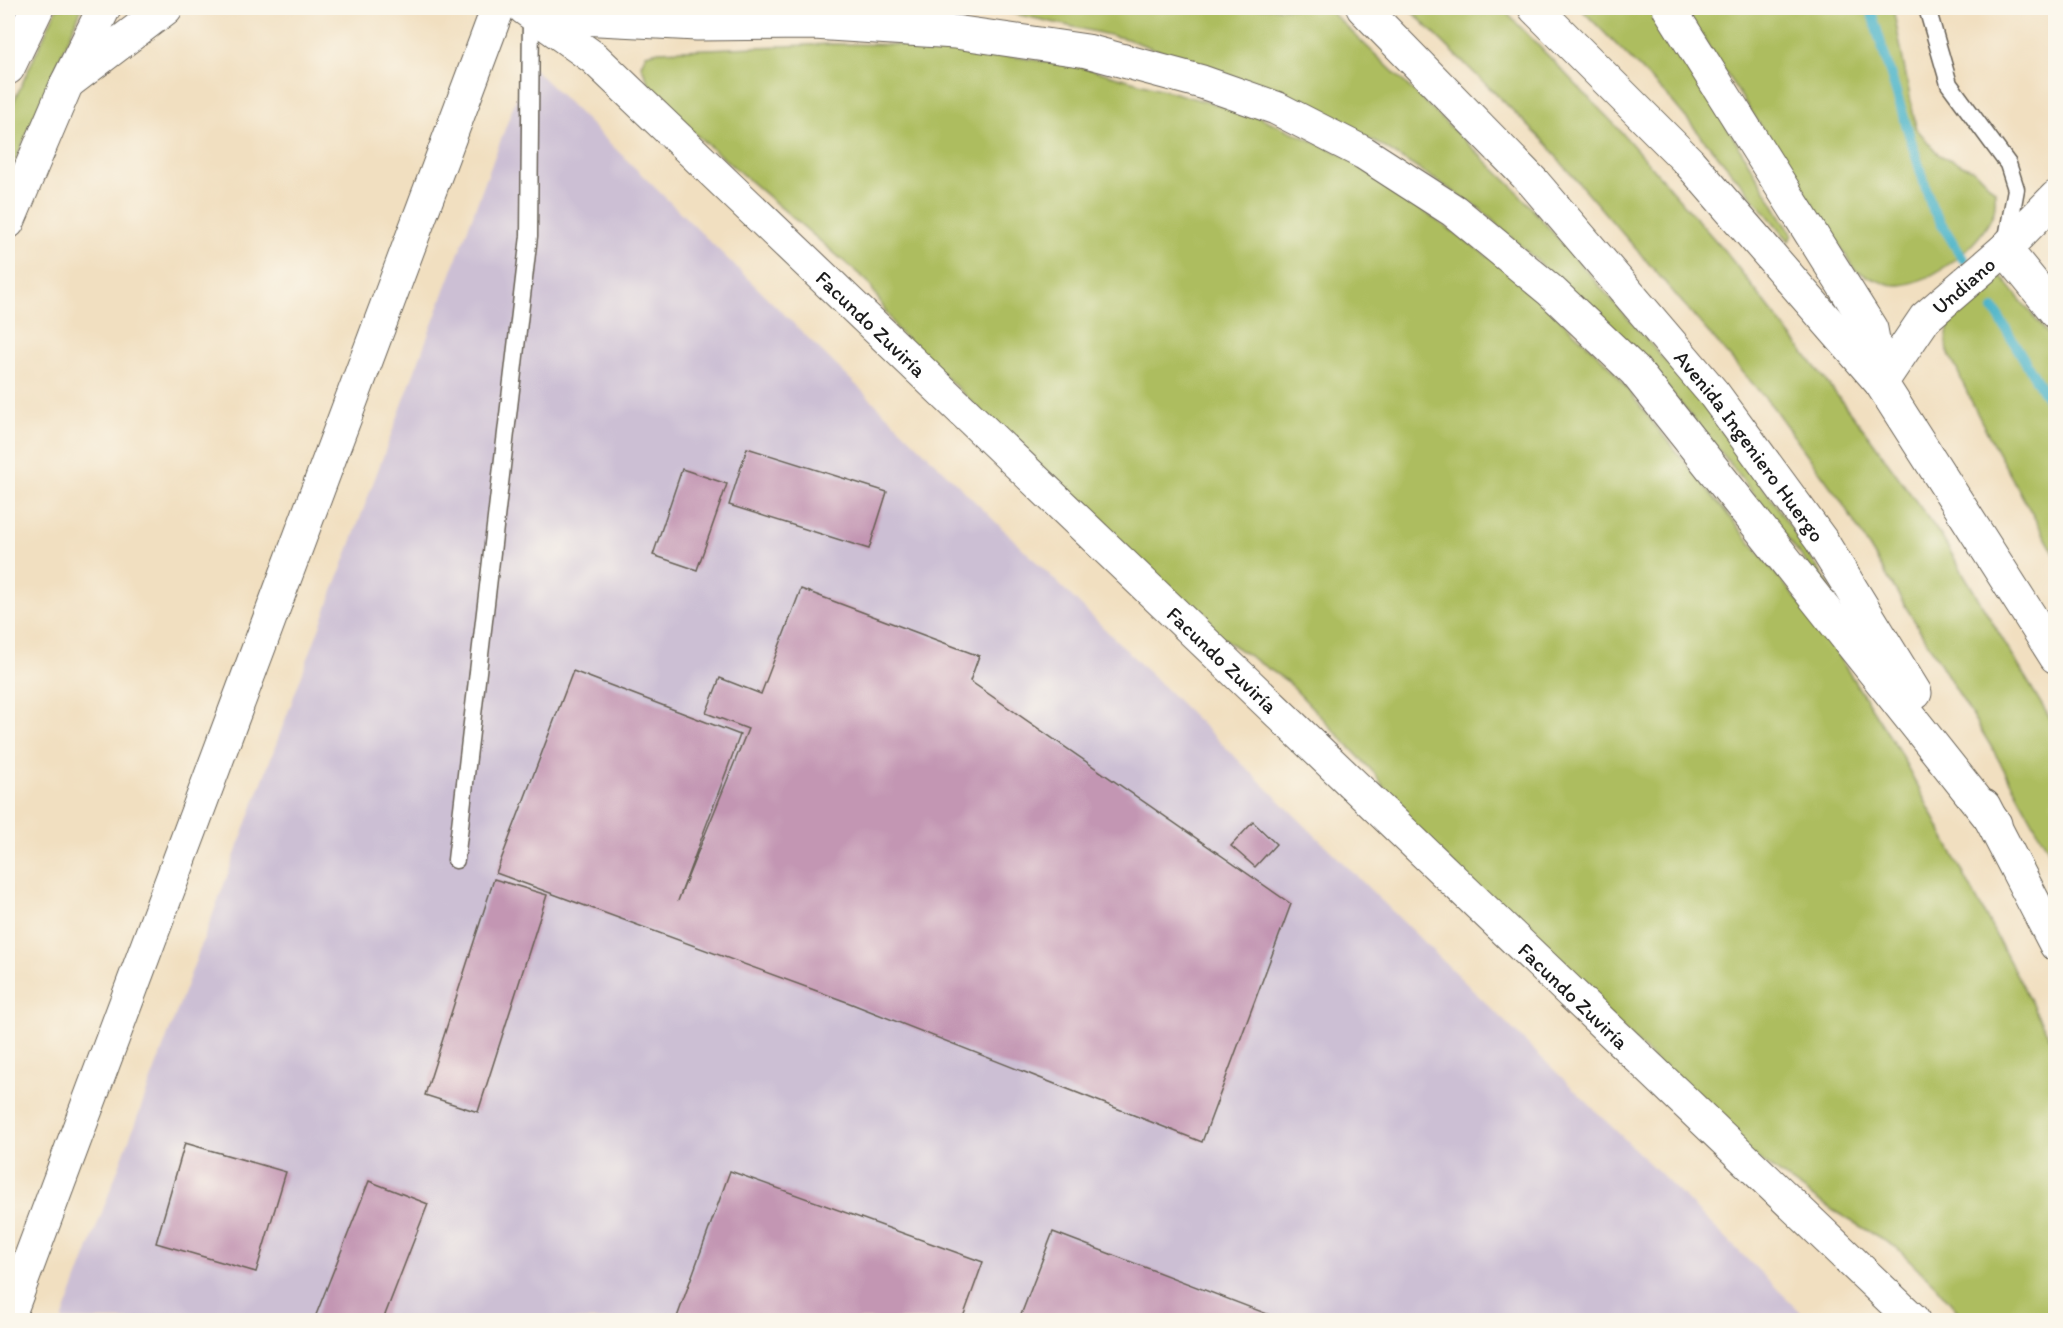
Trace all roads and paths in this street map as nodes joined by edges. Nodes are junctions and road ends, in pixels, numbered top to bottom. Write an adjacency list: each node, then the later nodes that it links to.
1 (37, 8): 10 (main road)
2 (104, 8): 11 (main road)
3 (166, 8): 11 (main road)
4 (498, 8): 21 (main road)
5 (1363, 8): 18 (main road, Avenida Ingeniero Huergo)
6 (1535, 8): 16 (main road)
7 (1669, 8): 16 (main road)
8 (1927, 8): 14 (lane)
9 (534, 9): 18 (main road); 19 (lane); 22 (main road, Facundo Zuviría)
10 (8, 68)
11 (67, 83): 13 (main road)
12 (2055, 196): 14 (main road, Undiano)
13 (8, 222)
14 (2005, 249): 15 (main road); 16 (main road, Undiano)
15 (2055, 312)
16 (1881, 383): 17 (main road)
17 (2055, 657)
18 (1995, 824): 20 (main road, Avenida Ingeniero Huergo)
19 (456, 860)
20 (2055, 945)
21 (8, 1318)
22 (1913, 1320)

